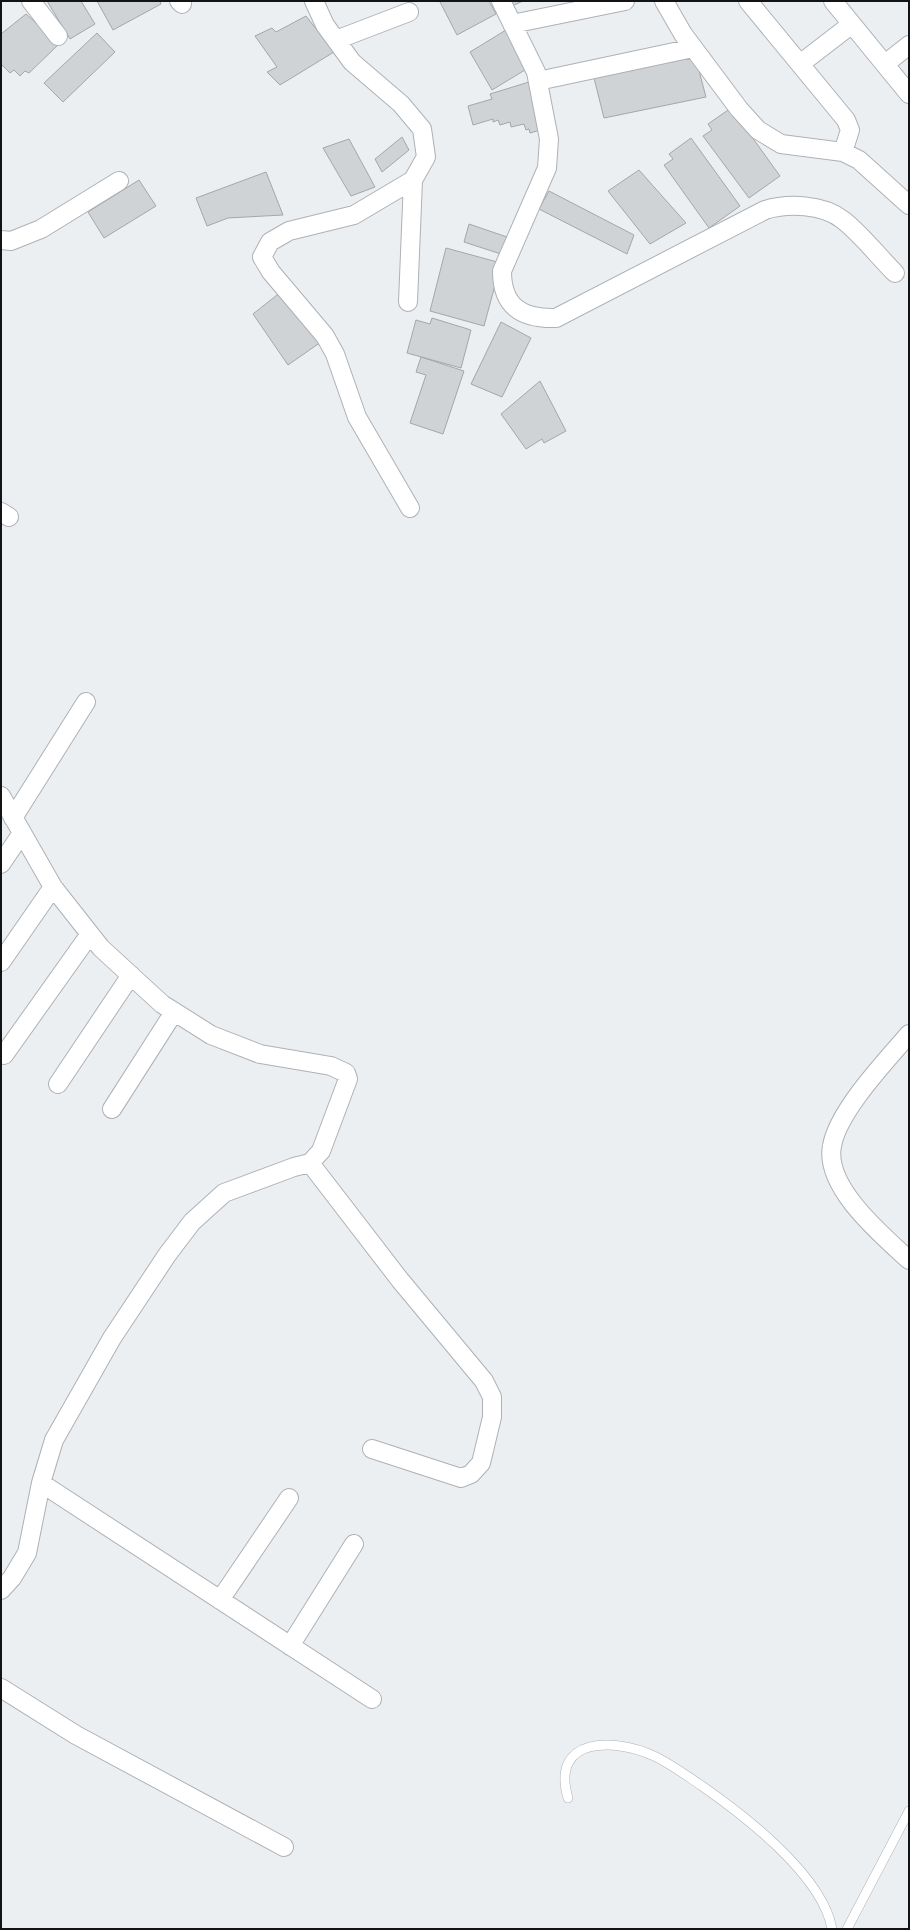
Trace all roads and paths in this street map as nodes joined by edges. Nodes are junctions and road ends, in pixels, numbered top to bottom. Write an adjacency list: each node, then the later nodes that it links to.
1 (31, 1): 11 (street)
2 (314, 1): 12 (street)
3 (501, 1): 9 (street)
4 (625, 1): 9 (street)
5 (664, 1): 14 (street)
6 (748, 1): 15 (street)
7 (833, 1): 10 (street)
8 (409, 12): 12 (street)
9 (512, 24): 17 (street)
10 (852, 24): 15 (street); 16 (street)
11 (58, 36)
12 (336, 40): 20 (street)
13 (909, 46): 16 (street)
14 (693, 48): 17 (street); 19 (street)
15 (800, 64): 19 (street)
16 (884, 64): 18 (street)
17 (538, 81): 24 (street)
18 (909, 94)
19 (843, 152): 22 (street)
20 (413, 180): 25 (street); 26 (street)
21 (119, 181): 23 (street)
22 (909, 205)
23 (1, 240)
24 (895, 273)
25 (408, 302)
26 (410, 508)
27 (86, 702): 29 (street)
28 (1, 796): 29 (street)
29 (18, 826): 30 (street); 31 (street)
30 (1, 864)
31 (53, 887): 32 (street); 33 (street)
32 (90, 934): 34 (street); 37 (street)
33 (1, 962)
34 (131, 975): 35 (street); 38 (street)
35 (174, 1012): 39 (street); 40 (street)
36 (909, 1034): 41 (street)
37 (4, 1055)
38 (58, 1084)
39 (112, 1109)
40 (310, 1163): 42 (street); 43 (street)
41 (909, 1260)
42 (372, 1448)
43 (41, 1483): 46 (street); 47 (street)
44 (289, 1498): 47 (street)
45 (354, 1544): 48 (street)
46 (1, 1590)
47 (220, 1600): 48 (street)
48 (290, 1646): 50 (street)
49 (1, 1688): 53 (street)
50 (372, 1699)
51 (568, 1798): 54 (lane)
52 (909, 1811): 55 (lane)
53 (284, 1847)
54 (832, 1929)
55 (847, 1929)

